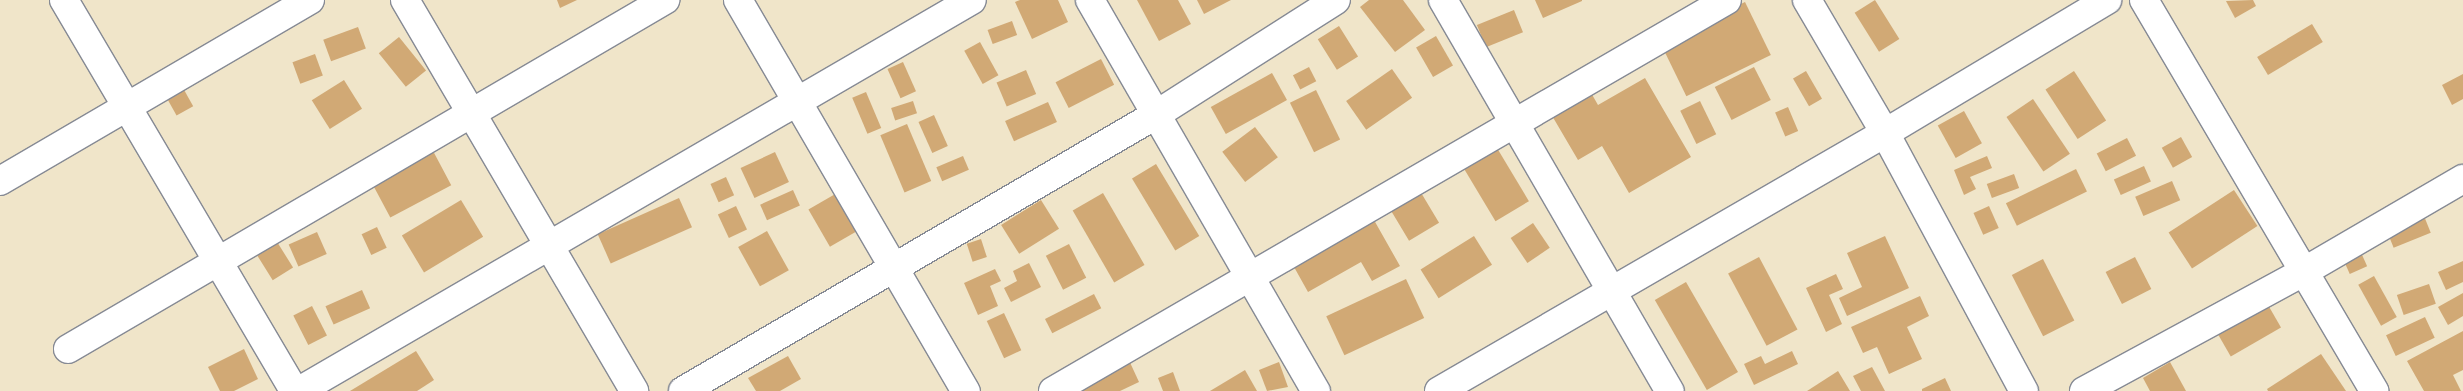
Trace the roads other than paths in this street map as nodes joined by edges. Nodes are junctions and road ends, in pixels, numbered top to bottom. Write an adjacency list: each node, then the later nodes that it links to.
1 (64, 0): 15 (street)
2 (310, 0): 15 (street)
3 (405, 0): 16 (street)
4 (665, 0): 16 (street)
5 (738, 0): 14 (street)
6 (972, 0): 14 (street)
7 (1090, 0): 17 (street)
8 (1336, 0): 17 (street)
9 (1443, 0): 18 (street)
10 (1727, 0): 18 (street)
11 (1807, 0): 19 (street)
12 (2107, 0): 19 (street)
13 (2144, 0): 25 (street)
14 (798, 101): 22 (street); 24 (street)
15 (126, 106): 21 (street); 23 (street)
16 (471, 113): 22 (street); 23 (street)
17 (1157, 114): 24 (street); 26 (street)
18 (1514, 124): 26 (street); 27 (street)
19 (1885, 133): 27 (street); 38 (street)
20 (2463, 179): 25 (street)
21 (0, 181)
22 (550, 245): 30 (street); 31 (street)
23 (217, 262): 28 (street); 29 (street)
24 (895, 266): 32 (street); 33 (street)
25 (2304, 272): 39 (street); 40 (street)
26 (1249, 277): 34 (street); 35 (street)
27 (1611, 291): 36 (street); 37 (street)
28 (68, 349)
29 (294, 391)
30 (299, 391)
31 (634, 391)
32 (683, 391)
33 (966, 391)
34 (1053, 391)
35 (1316, 391)
36 (1439, 391)
37 (1670, 391)
38 (2024, 391)
39 (2084, 391)
40 (2374, 391)

